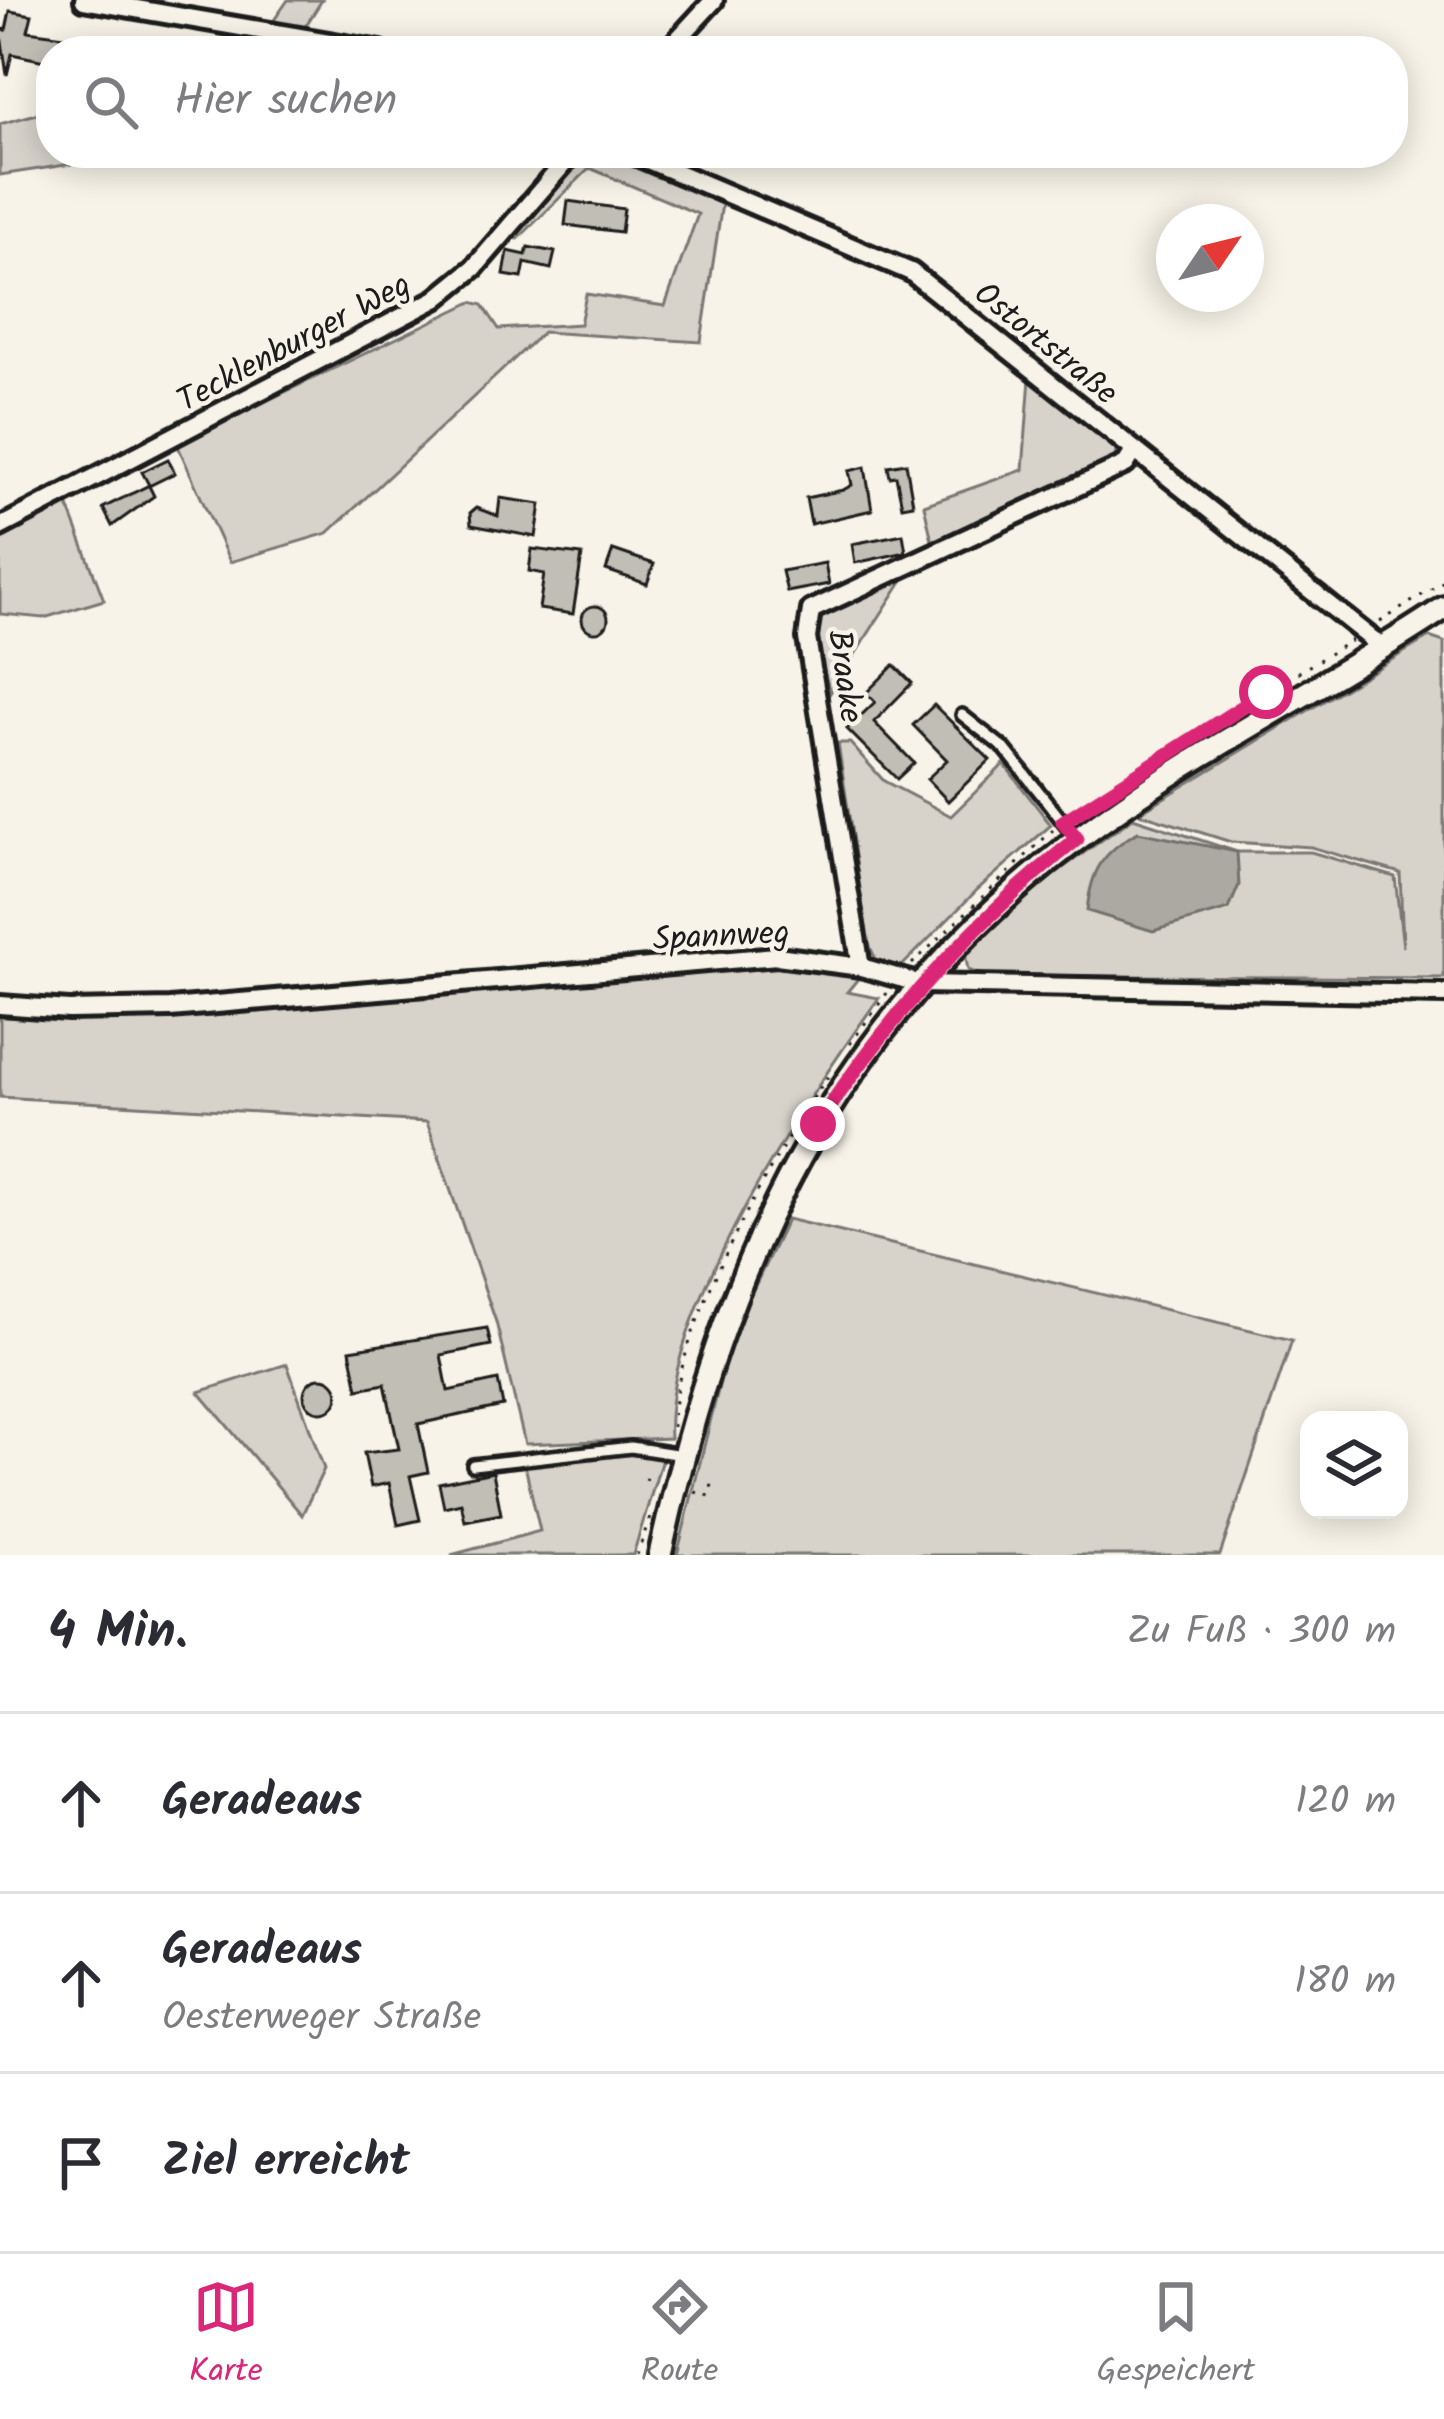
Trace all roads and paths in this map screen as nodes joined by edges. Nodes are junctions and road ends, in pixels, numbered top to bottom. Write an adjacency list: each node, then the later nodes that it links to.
1 (84, 0): 3 (street)
2 (714, 0): 4 (street)
3 (294, 36)
4 (681, 36)
5 (560, 168): 8 (street, Tecklenburger Weg)
6 (666, 168): 7 (street, Ostortstraße)
7 (1134, 452): 11 (street, Ostortstraße); 14 (street, Braake)
8 (0, 527)
9 (1444, 581): 11 (path)
10 (1439, 617): 11 (street)
11 (1375, 639): 13 (street); 13 (path)
12 (962, 715): 13 (lane)
13 (1070, 831): 15 (street); 15 (path)
14 (861, 967): 15 (street, Spannweg); 17 (street, Spannweg)
15 (910, 981): 16 (street, Spannweg); 18 (street); 18 (path)
16 (1444, 994)
17 (0, 1005)
18 (676, 1454): 19 (lane); 21 (path); 25 (street)
19 (473, 1465)
20 (713, 1478): 22 (path)
21 (645, 1479)
22 (685, 1488)
23 (657, 1502): 24 (path)
24 (637, 1555)
25 (659, 1555)

